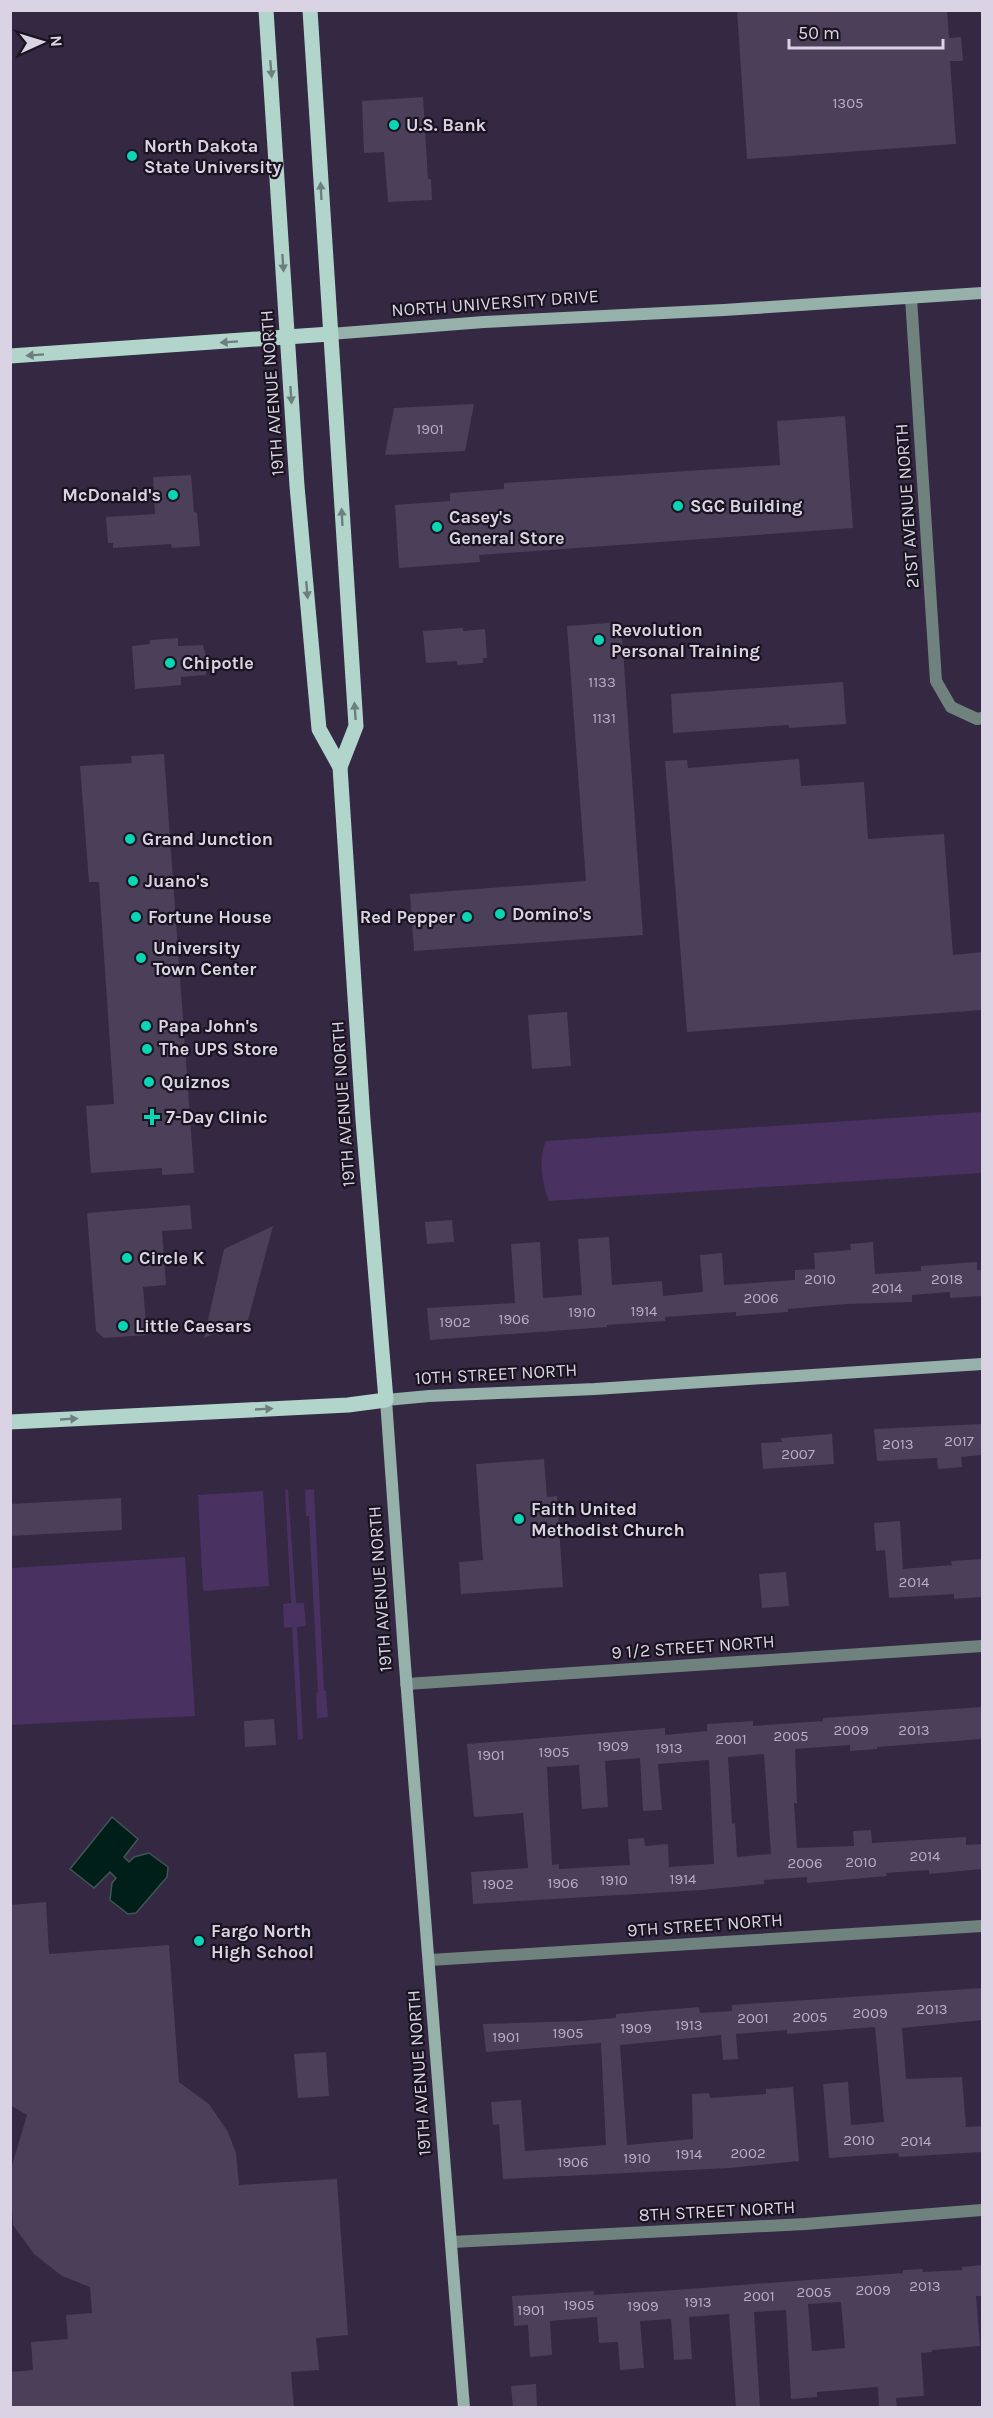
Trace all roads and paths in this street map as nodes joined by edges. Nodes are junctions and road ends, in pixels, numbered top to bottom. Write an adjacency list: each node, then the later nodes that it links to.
1 (266, 10): 6 (main road, 19TH AVENUE NORTH, one-way to 6)
2 (310, 10): 5 (main road, 19TH AVENUE NORTH, one-way to 2)
3 (982, 293): 4 (street, NORTH UNIVERSITY DRIVE)
4 (911, 297): 5 (street, NORTH UNIVERSITY DRIVE); 8 (street, 21ST AVENUE NORTH)
5 (330, 334): 6 (main road, NORTH UNIVERSITY DRIVE); 9 (main road, 19TH AVENUE NORTH, one-way to 5)
6 (287, 337): 7 (main road, NORTH UNIVERSITY DRIVE, one-way to 7); 9 (main road, 19TH AVENUE NORTH, one-way to 9)
7 (10, 356)
8 (982, 718)
9 (340, 767): 11 (main road, 19TH AVENUE NORTH)
10 (982, 1364): 11 (street, 10TH STREET NORTH)
11 (386, 1400): 12 (main road, 10TH STREET NORTH, one-way to 11); 14 (street, 19TH AVENUE NORTH)
12 (10, 1422)
13 (982, 1646): 14 (street, 9 1/2 STREET NORTH)
14 (406, 1684): 16 (street, 19TH AVENUE NORTH)
15 (982, 1926): 16 (street, 9TH STREET NORTH)
16 (430, 1960): 18 (street, 19TH AVENUE NORTH)
17 (982, 2210): 18 (street, 8TH STREET NORTH)
18 (452, 2242): 19 (street, 19TH AVENUE NORTH)
19 (464, 2408)

